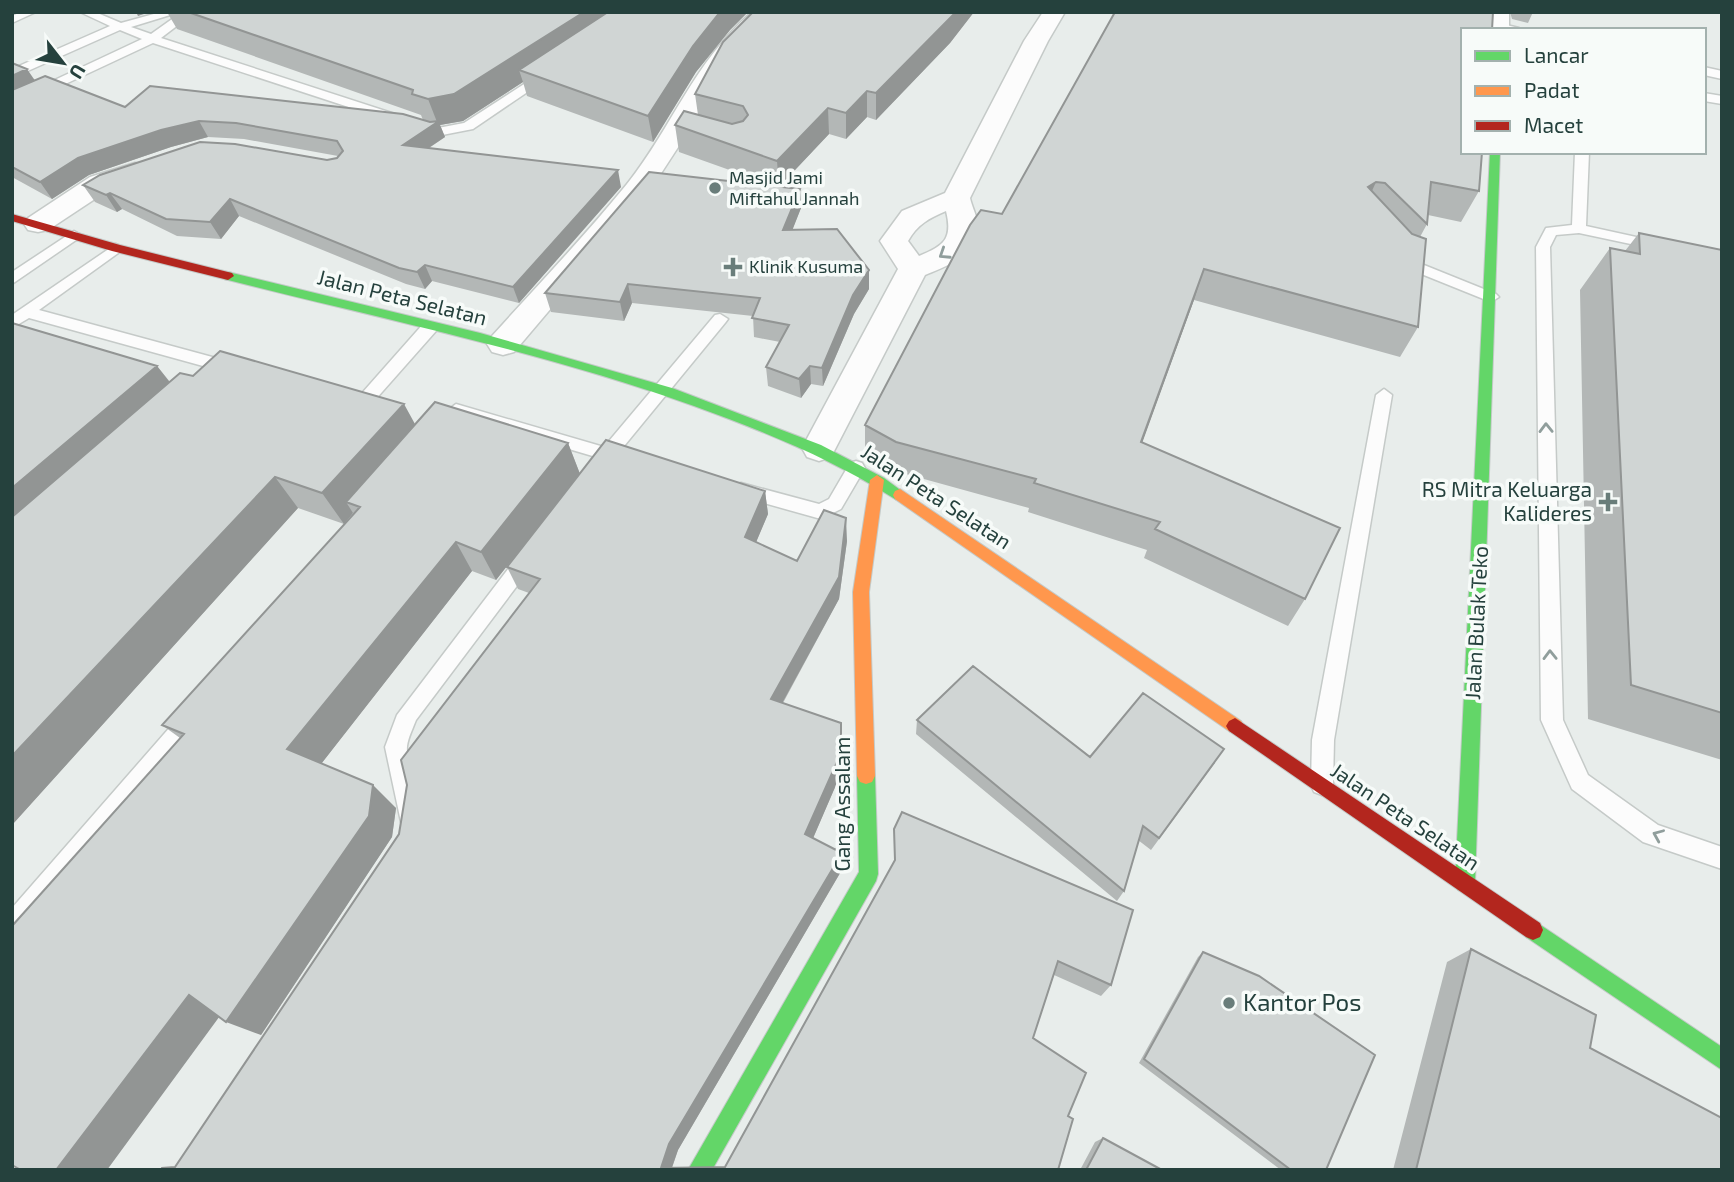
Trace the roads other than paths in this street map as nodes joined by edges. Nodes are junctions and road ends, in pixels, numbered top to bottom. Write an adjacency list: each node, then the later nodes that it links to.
1 (31, 12): 7 (lane)
2 (85, 12): 8 (lane)
3 (175, 12): 8 (lane)
4 (190, 12): 9 (lane)
5 (766, 12): 13 (street)
6 (1054, 12): 18 (street)
7 (12, 20)
8 (117, 27): 9 (lane); 11 (lane)
9 (152, 39): 10 (lane); 12 (lane)
10 (561, 65)
11 (12, 74)
12 (12, 105)
13 (680, 126): 14 (street); 32 (street)
14 (725, 137)
15 (1495, 154): 27 (main road, Jalan Bulak Teko)
16 (1581, 154): 20 (lane)
17 (158, 163): 19 (street)
18 (957, 198): 25 (street, one-way to 25); 25 (street)
19 (25, 220): 21 (main road, Jalan Peta Selatan)
20 (1579, 229): 24 (lane); 50 (lane, one-way to 20)
21 (74, 235): 23 (main road, Jalan Peta Selatan); 26 (lane)
22 (1387, 243): 27 (lane)
23 (116, 247): 28 (lane); 31 (main road, Jalan Peta Selatan)
24 (1683, 251)
25 (913, 270): 38 (street)
26 (12, 279)
27 (1491, 297): 51 (main road, Jalan Bulak Teko)
28 (26, 312): 30 (lane); 33 (lane)
29 (720, 319): 34 (lane)
30 (12, 323)
31 (430, 327): 32 (main road, Jalan Peta Selatan); 36 (lane)
32 (503, 344): 34 (main road, Jalan Peta Selatan)
33 (211, 386)
34 (664, 389): 38 (main road, Jalan Peta Selatan); 39 (lane)
35 (1384, 395): 48 (lane)
36 (361, 405)
37 (444, 423): 39 (lane)
38 (819, 448): 41 (main road, Jalan Peta Selatan)
39 (608, 454): 40 (lane); 42 (lane)
40 (634, 461)
41 (856, 468): 43 (main road, Jalan Peta Selatan); 45 (lane)
42 (591, 476)
43 (877, 480): 45 (main road, Gang Assalam); 48 (main road, Jalan Peta Selatan)
44 (728, 486): 45 (lane)
45 (854, 509): 54 (main road, Gang Assalam)
46 (541, 541): 49 (lane)
47 (208, 698): 52 (lane)
48 (1322, 785): 51 (main road, Jalan Peta Selatan)
49 (405, 841)
50 (1722, 858)
51 (1465, 883): 53 (main road, Jalan Peta Selatan)
52 (12, 926)
53 (1722, 1060)
54 (699, 1170)

